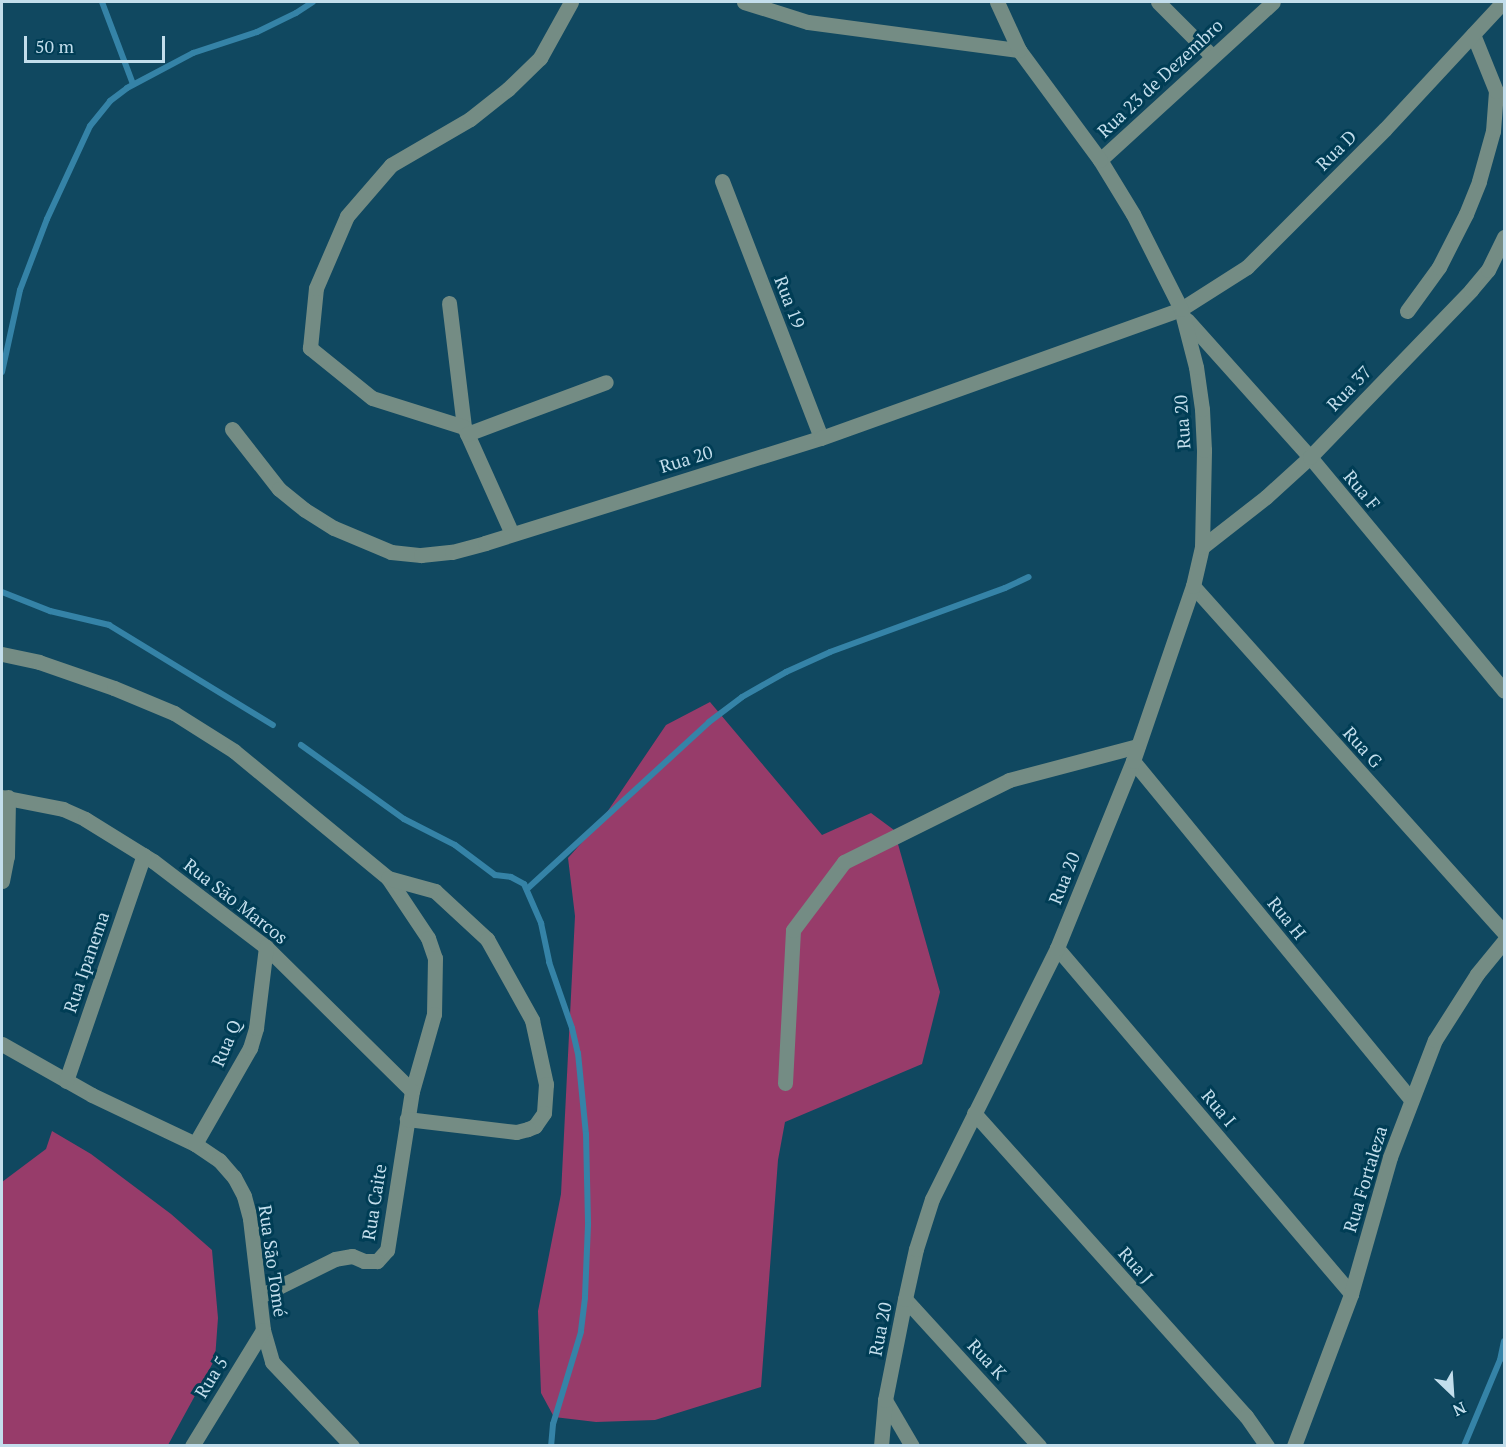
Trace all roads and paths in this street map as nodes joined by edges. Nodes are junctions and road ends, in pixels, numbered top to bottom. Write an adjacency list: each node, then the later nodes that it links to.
1 (571, 2): 18 (street)
2 (744, 2): 8 (street)
3 (997, 2): 8 (street, Rua 20)
4 (1158, 2): 9 (street)
5 (1273, 2): 9 (street, Rua 23 de Dezembro)
6 (1503, 2): 7 (street, Rua D)
7 (1473, 34): 14 (street); 15 (street, Rua D)
8 (1019, 50): 10 (street, Rua 20)
9 (1212, 56): 10 (street, Rua 23 de Dezembro)
10 (1100, 160): 15 (street, Rua 20)
11 (722, 181): 19 (street, Rua 19)
12 (1504, 237): 20 (street, Rua 37)
13 (449, 303): 18 (street)
14 (1407, 311)
15 (1183, 313): 19 (street, Rua 20); 20 (street, Rua F); 22 (street, Rua 20)
16 (606, 382): 18 (street)
17 (232, 429): 21 (street, Rua 20)
18 (466, 430): 21 (street)
19 (821, 438): 21 (street, Rua 20)
20 (1310, 457): 22 (street, Rua 37); 25 (street, Rua F)
21 (512, 534)
22 (1202, 547): 23 (street, Rua 20)
23 (1193, 586): 26 (street, Rua 20); 32 (street, Rua G)
24 (2, 654): 30 (street)
25 (1504, 691)
26 (1138, 746): 27 (street, Rua 20); 38 (street)
27 (1133, 761): 35 (street, Rua 20); 40 (street, Rua H)
28 (5, 797): 29 (street, Rua São Marcos); 31 (street)
29 (144, 855): 34 (street, Rua São Marcos); 37 (street, Rua Ipanema)
30 (388, 878): 39 (street, Rua Caite); 42 (street)
31 (2, 881)
32 (1504, 933)
33 (1504, 940): 40 (street, Rua Fortaleza)
34 (266, 947): 39 (street, Rua São Marcos); 43 (street, Rua Q)
35 (1057, 948): 41 (street, Rua 20); 44 (street, Rua I)
36 (2, 1044): 37 (street, Rua São Tomé)
37 (66, 1081): 43 (street, Rua São Tomé)
38 (785, 1083)
39 (412, 1091): 42 (street, Rua Caite)
40 (1411, 1099): 44 (street, Rua Fortaleza)
41 (974, 1113): 46 (street, Rua 20); 54 (street, Rua J)
42 (407, 1119): 45 (street, Rua Caite)
43 (195, 1144): 45 (street, Rua São Tomé)
44 (1351, 1294): 55 (street, Rua Fortaleza)
45 (260, 1296): 47 (street, Rua São Tomé)
46 (905, 1299): 48 (street, Rua 20); 53 (street, Rua K)
47 (263, 1330): 49 (street, Rua 5); 50 (street, Rua São Tomé)
48 (885, 1400): 51 (street, Rua 20); 52 (street)
49 (192, 1446)
50 (352, 1446)
51 (881, 1446)
52 (912, 1446)
53 (1039, 1446)
54 (1267, 1446)
55 (1294, 1446)

